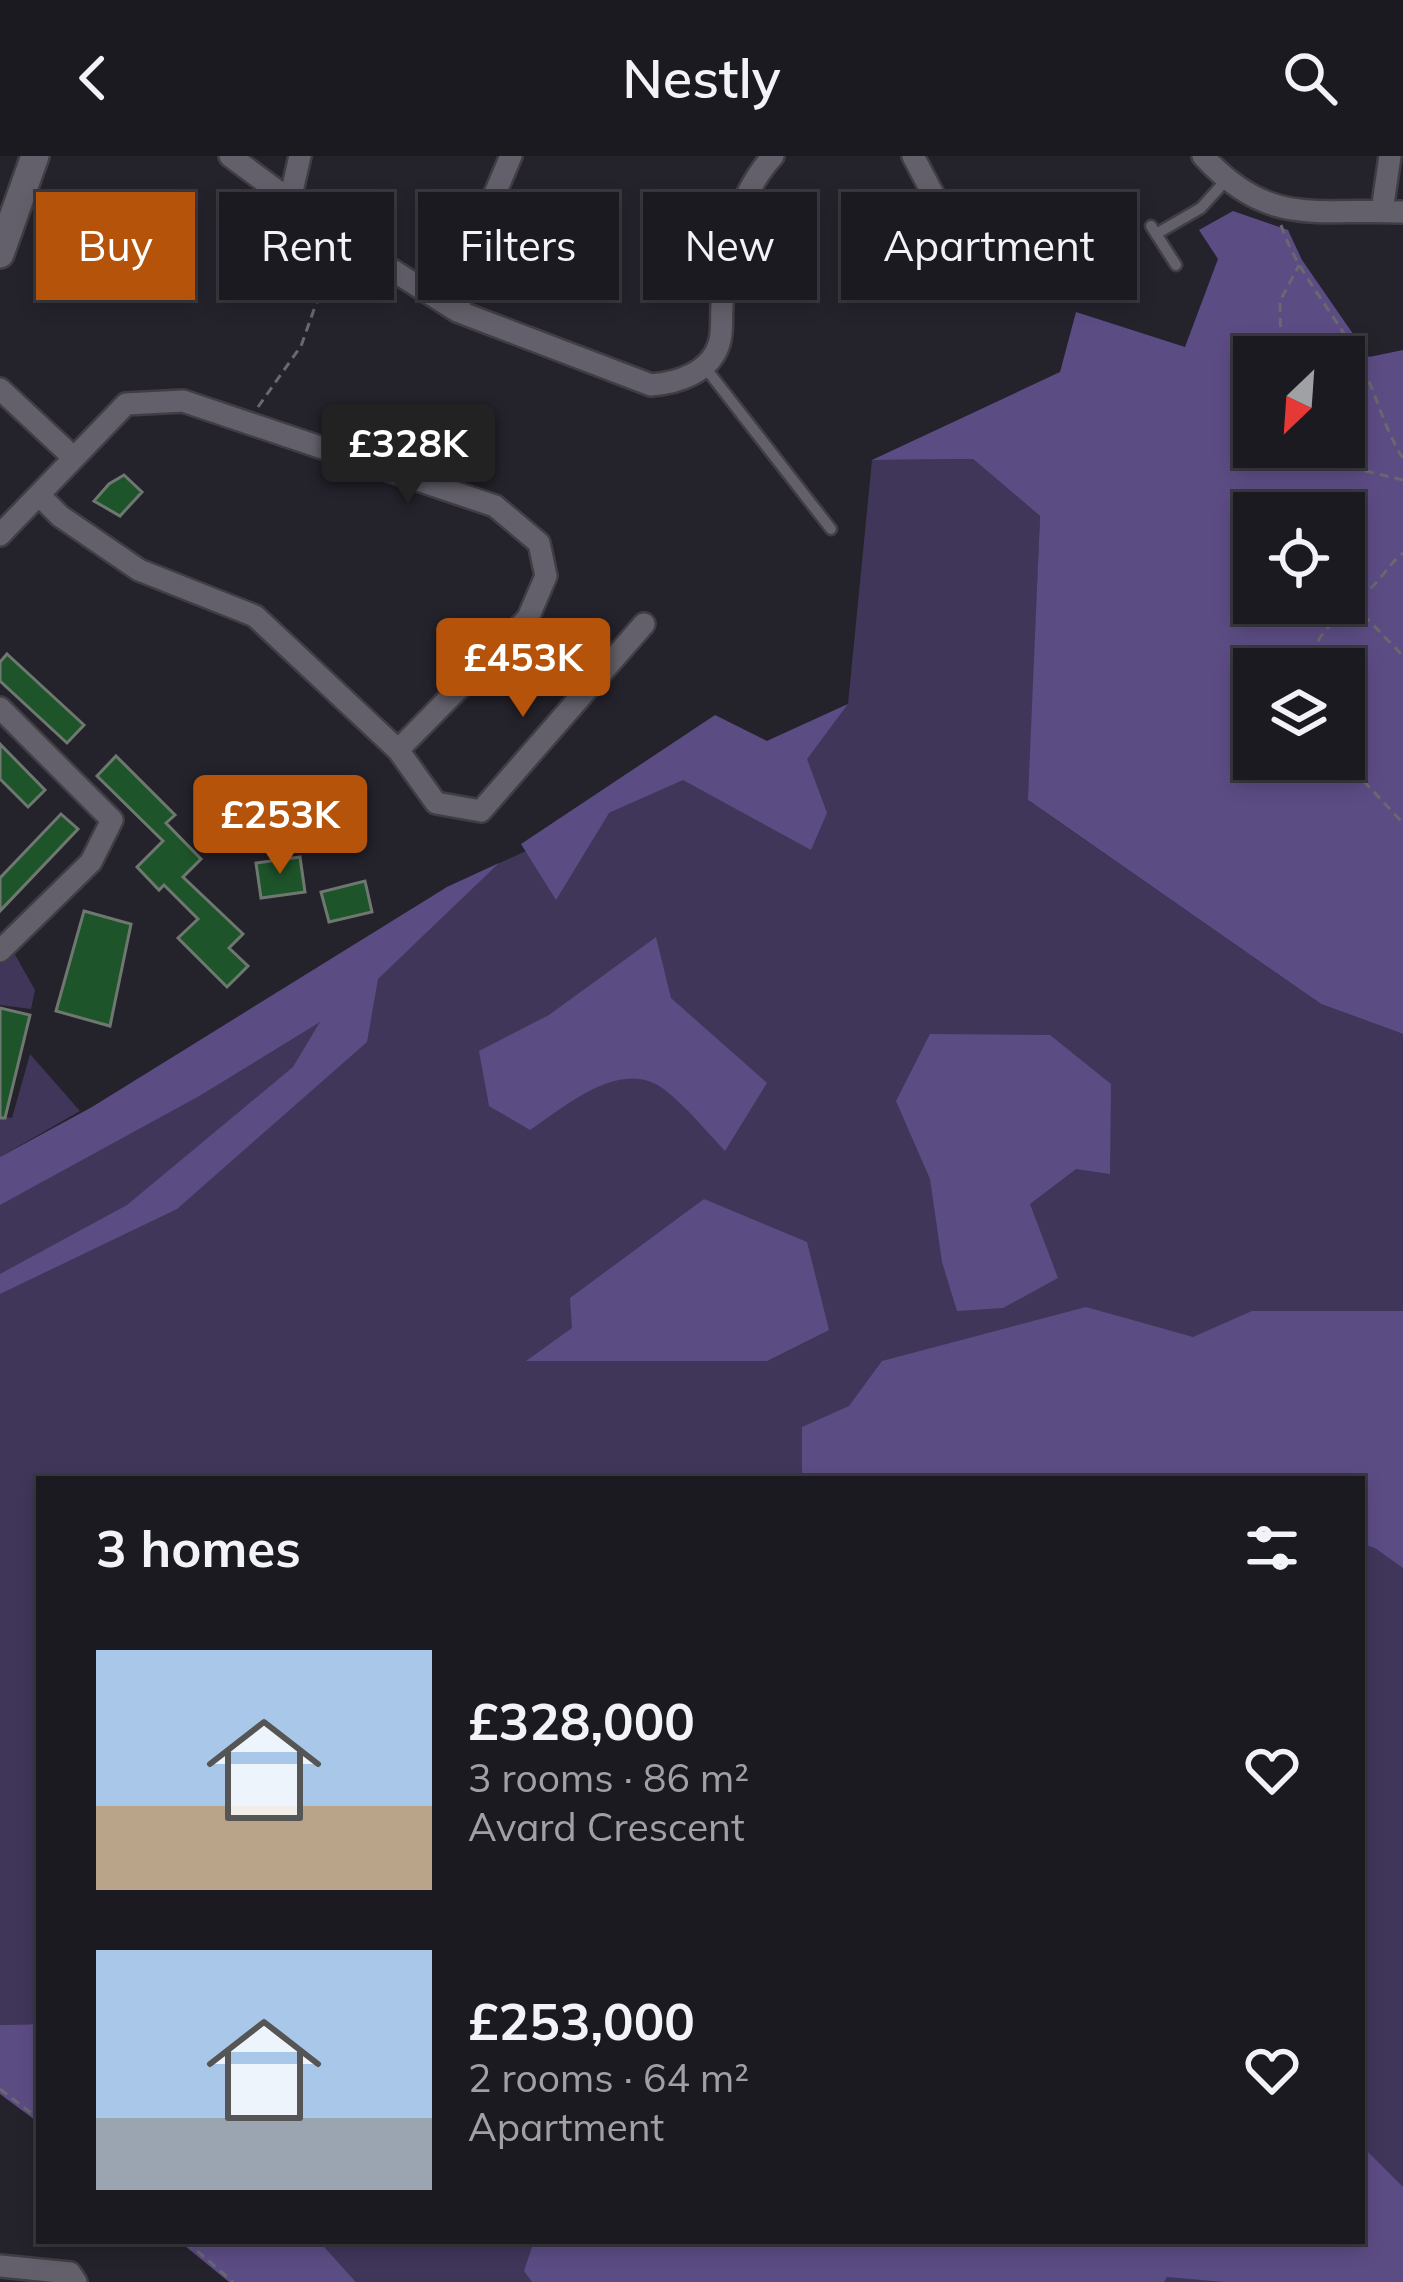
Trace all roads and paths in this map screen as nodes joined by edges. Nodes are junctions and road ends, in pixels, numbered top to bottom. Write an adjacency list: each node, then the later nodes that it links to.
1 (35, 156): 15 (street)
2 (230, 156): 10 (street)
3 (300, 156): 11 (street)
4 (512, 156): 20 (street)
5 (773, 156): 22 (street)
6 (913, 156): 12 (street)
7 (1203, 156): 9 (street)
8 (1390, 156): 14 (street)
9 (1227, 179): 13 (street); 17 (lane)
10 (279, 192)
11 (292, 192)
12 (932, 192)
13 (1275, 207): 14 (street); 16 (path)
14 (1392, 211)
15 (0, 254)
16 (1300, 263): 21 (path); 26 (path)
17 (1175, 266)
18 (394, 271): 20 (street)
19 (317, 300): 24 (path)
20 (457, 311): 22 (street)
21 (1281, 336)
22 (704, 367): 30 (lane)
23 (0, 389): 25 (street)
24 (247, 422): 25 (street); 38 (street)
25 (74, 458): 29 (street)
26 (1403, 458)
27 (1354, 468): 28 (path)
28 (1403, 480)
29 (39, 495): 31 (street); 38 (street)
30 (831, 529)
31 (0, 535)
32 (1403, 553): 33 (path)
33 (1365, 593)
34 (1365, 616): 36 (path)
35 (644, 624): 38 (street)
36 (1403, 656)
37 (0, 708): 41 (street)
38 (398, 750)
39 (1363, 780): 40 (path)
40 (1403, 823)
41 (0, 950)
42 (0, 2089): 43 (path)
43 (36, 2117)
44 (189, 2244): 47 (path)
45 (0, 2266): 46 (street)
46 (73, 2278)
47 (233, 2282)

